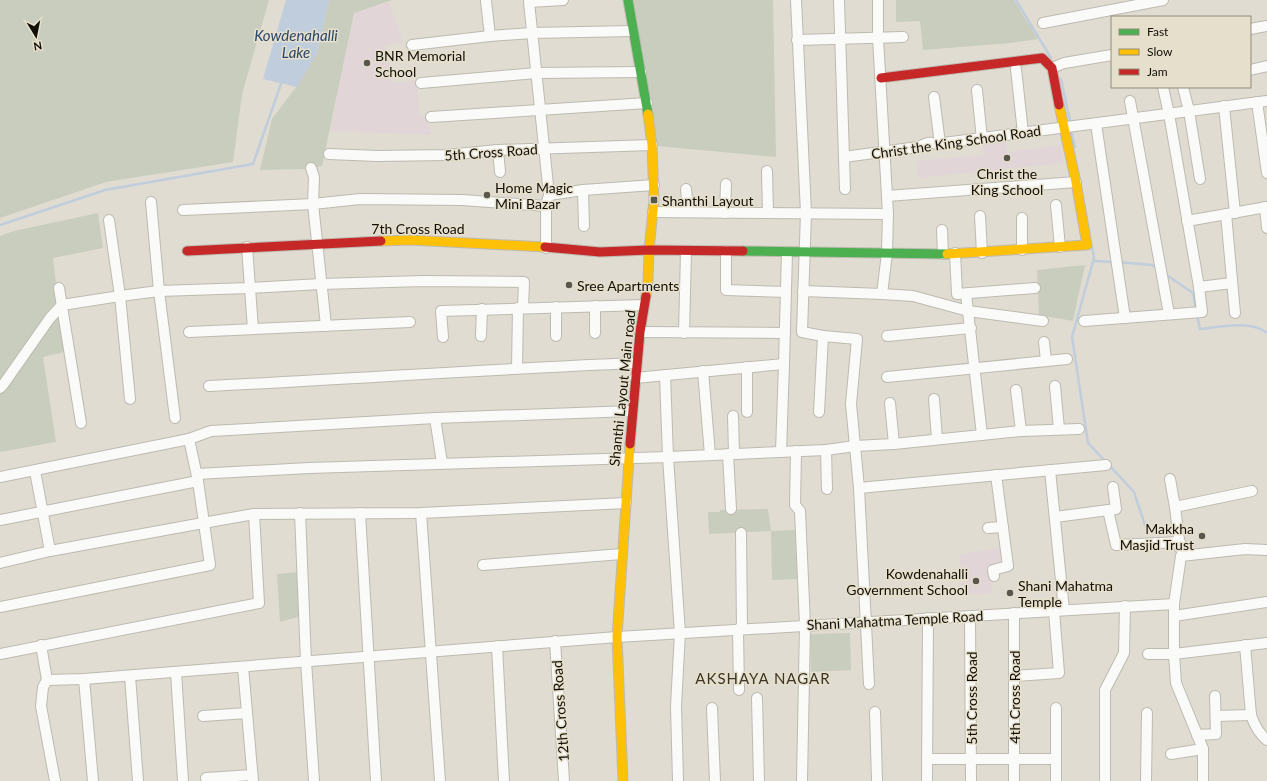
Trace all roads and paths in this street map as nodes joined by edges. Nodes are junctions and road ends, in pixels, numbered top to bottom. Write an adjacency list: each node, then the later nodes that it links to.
1 (563, 0): 12 (street)
2 (628, 0): 11 (street, Shanthi Layout Main road)
3 (796, 0): 17 (street)
4 (839, 0): 15 (street)
5 (878, 0): 16 (street)
6 (1163, 0): 8 (street)
7 (486, 1): 13 (street)
8 (1043, 23)
9 (1251, 29): 10 (street)
10 (1266, 29)
11 (633, 31): 12 (street); 24 (street, Shanthi Layout Main road)
12 (532, 33): 13 (street); 25 (street)
13 (490, 36): 18 (street)
14 (903, 37): 16 (street)
15 (840, 38): 16 (street); 17 (street); 51 (street)
16 (878, 38): 26 (street)
17 (797, 40): 75 (street)
18 (412, 45)
19 (1111, 55): 21 (street)
20 (1267, 66): 23 (street)
21 (1052, 68): 26 (street); 42 (street)
22 (1016, 69): 43 (street)
23 (1251, 70)
24 (641, 72): 25 (street); 34 (street, Shanthi Layout Main road)
25 (536, 73): 27 (street); 36 (street)
26 (880, 78): 49 (street)
27 (420, 83)
28 (1163, 88): 38 (street)
29 (1183, 88): 37 (street)
30 (976, 90): 44 (street)
31 (934, 97): 45 (street)
32 (1130, 101): 40 (street)
33 (1262, 102): 35 (street); 55 (street)
34 (647, 103): 36 (street); 46 (street, Shanthi Layout Main road)
35 (1224, 106): 37 (street); 76 (street)
36 (540, 110): 39 (street); 47 (street)
37 (1189, 111): 38 (street); 56 (street)
38 (1170, 114): 40 (street); 81 (street)
39 (431, 117)
40 (1133, 118): 41 (street); 120 (street)
41 (1096, 124): 42 (street, Christ the King School Road); 121 (street)
42 (1066, 127): 43 (street, Christ the King School Road); 57 (street)
43 (1023, 133): 44 (street, Christ the King School Road)
44 (982, 138): 45 (street, Christ the King School Road)
45 (940, 144): 49 (street, Christ the King School Road)
46 (652, 146): 47 (street, 5th Cross Road); 59 (street, Shanthi Layout Main road)
47 (544, 149): 48 (street, 5th Cross Road); 63 (street)
48 (498, 150): 50 (street, 5th Cross Road); 54 (street)
49 (884, 152): 51 (street, Christ the King School Road); 64 (street)
50 (329, 154)
51 (844, 157): 61 (street)
52 (311, 168): 66 (street)
53 (767, 171): 74 (street)
54 (500, 172)
55 (1267, 173)
56 (1200, 179)
57 (1076, 182): 64 (street); 87 (street, 7th Cross Road)
58 (726, 184): 73 (street)
59 (654, 185): 62 (street); 71 (street, Shanthi Layout Main road)
60 (686, 189): 72 (street)
61 (845, 189)
62 (583, 190): 63 (street); 82 (street)
63 (549, 195): 68 (street)
64 (887, 196): 77 (street)
65 (151, 202): 106 (street)
66 (313, 204): 68 (street); 70 (street); 85 (street)
67 (1056, 205): 87 (street)
68 (546, 206): 88 (street)
69 (1266, 207): 76 (street); 83 (street)
70 (183, 210)
71 (653, 212): 72 (street); 90 (street, Shanthi Layout Main road)
72 (688, 212): 73 (street)
73 (725, 212): 74 (street)
74 (768, 213): 75 (street)
75 (806, 213): 77 (street); 95 (street)
76 (1230, 213): 81 (street); 100 (street)
77 (888, 214): 96 (street)
78 (980, 216): 98 (street)
79 (1022, 218): 91 (street)
80 (109, 220): 111 (street)
81 (1188, 221): 102 (street)
82 (584, 226)
83 (1267, 228)
84 (942, 230): 99 (street)
85 (317, 244): 86 (street, 7th Cross Road); 88 (street, 7th Cross Road); 101 (street)
86 (247, 247): 89 (street, 7th Cross Road); 104 (street)
87 (1060, 247): 91 (street, 7th Cross Road)
88 (546, 248): 90 (street, 7th Cross Road)
89 (187, 250)
90 (649, 250): 92 (street, 7th Cross Road); 113 (street, Shanthi Layout Main road)
91 (1022, 250): 98 (street, 7th Cross Road)
92 (686, 251): 93 (street, 7th Cross Road); 131 (street)
93 (726, 251): 94 (street, 7th Cross Road); 108 (street)
94 (786, 252): 95 (street, 7th Cross Road); 108 (street)
95 (805, 252): 96 (street, 7th Cross Road); 107 (street)
96 (887, 253): 99 (street, 7th Cross Road); 109 (street)
97 (955, 253): 98 (street, 7th Cross Road); 99 (street, 7th Cross Road); 110 (street)
98 (982, 253)
99 (943, 254)
100 (1232, 283): 102 (street); 119 (street)
101 (321, 284): 104 (street); 116 (street); 125 (street)
102 (1199, 287): 120 (street)
103 (59, 288): 112 (street)
104 (250, 288): 106 (street); 127 (street)
105 (1035, 288): 110 (street)
106 (159, 291): 111 (street); 161 (street)
107 (803, 291): 109 (street); 135 (street)
108 (786, 292): 132 (street)
109 (882, 294): 118 (street)
110 (966, 294): 118 (street)
111 (120, 296): 112 (street); 154 (street)
112 (62, 305): 152 (street); 163 (street)
113 (644, 305): 114 (street); 129 (street, Shanthi Layout Main road)
114 (595, 306): 115 (street); 130 (street)
115 (556, 307): 116 (street); 134 (street)
116 (520, 308): 117 (street); 144 (street)
117 (482, 310): 133 (street); 137 (street)
118 (968, 311): 124 (street); 126 (street)
119 (1235, 313)
120 (1169, 314): 121 (street)
121 (1125, 318): 122 (street)
122 (1084, 321)
123 (410, 322): 125 (street)
124 (1043, 322)
125 (326, 326): 127 (street)
126 (971, 328): 136 (street); 145 (street)
127 (253, 329): 128 (street)
128 (189, 332)
129 (640, 332): 131 (street); 141 (street, Shanthi Layout Main road)
130 (595, 333)
131 (684, 333): 132 (street)
132 (785, 333): 142 (street)
133 (481, 336)
134 (556, 336)
135 (823, 336): 159 (street); 171 (street)
136 (887, 336)
137 (443, 337)
138 (1044, 342): 140 (street)
139 (1067, 359): 140 (street)
140 (1046, 361): 145 (street)
141 (636, 363): 144 (street); 149 (street, Shanthi Layout Main road)
142 (784, 364): 143 (street); 174 (street)
143 (747, 367): 146 (street); 158 (street)
144 (517, 368): 150 (street)
145 (975, 368): 148 (street); 167 (street)
146 (703, 372): 147 (street); 176 (street)
147 (665, 375): 149 (street); 177 (street)
148 (887, 377)
149 (635, 378): 157 (street, Shanthi Layout Main road)
150 (209, 386)
151 (1056, 386): 164 (street)
152 (0, 388)
153 (1016, 390): 166 (street)
154 (130, 399)
155 (934, 399): 169 (street)
156 (890, 403): 170 (street)
157 (632, 411): 162 (street); 178 (street, Shanthi Layout Main road)
158 (747, 412)
159 (819, 412)
160 (732, 416): 175 (street)
161 (175, 418)
162 (435, 418): 168 (street); 179 (street)
163 (81, 423)
164 (1059, 429): 165 (street); 166 (street)
165 (1079, 429)
166 (1021, 431): 167 (street)
167 (982, 435): 169 (street)
168 (189, 439): 182 (street); 185 (street)
169 (937, 439): 170 (street)
170 (894, 444): 171 (street)
171 (855, 446): 172 (street); 189 (street)
172 (826, 450): 173 (street); 188 (street)
173 (796, 451): 174 (street); 224 (street)
174 (781, 452): 175 (street)
175 (731, 454): 176 (street); 193 (street)
176 (710, 455): 177 (street)
177 (668, 457): 178 (street); 226 (street)
178 (628, 458): 179 (street); 191 (street, Shanthi Layout Main road)
179 (442, 463): 185 (street)
180 (1106, 465): 181 (street)
181 (1050, 470): 183 (street); 200 (street)
182 (35, 471): 184 (street); 195 (street)
183 (996, 475): 189 (street); 203 (street)
184 (0, 477)
185 (197, 478): 195 (street); 202 (street)
186 (1170, 479): 192 (street)
187 (1113, 486): 194 (street)
188 (827, 488)
189 (859, 488): 223 (street)
190 (1252, 491): 192 (street)
191 (626, 503): 198 (street); 209 (street, Shanthi Layout Main road)
192 (1175, 507): 206 (street)
193 (731, 509)
194 (1108, 510): 200 (street); 206 (street)
195 (42, 511): 201 (street); 208 (street)
196 (300, 513): 197 (street); 199 (street); 238 (street)
197 (360, 513): 198 (street); 237 (street)
198 (421, 513): 233 (street)
199 (254, 514): 202 (street); 230 (street)
200 (1055, 517): 218 (street)
201 (0, 520)
202 (203, 522): 208 (street); 217 (street)
203 (1003, 527): 204 (street); 213 (street)
204 (988, 528)
205 (741, 532): 225 (street)
206 (1180, 542): 210 (street)
207 (1267, 550): 210 (street)
208 (50, 551): 211 (street)
209 (622, 554): 212 (street); 227 (street, Shanthi Layout Main road)
210 (1181, 556): 215 (street)
211 (0, 563)
212 (483, 565)
213 (994, 576)
214 (1267, 602): 221 (street)
215 (1174, 604): 216 (street, Shani Mahatma Temple Road); 221 (street)
216 (1125, 606): 218 (street, Shani Mahatma Temple Road); 286 (street)
217 (0, 607)
218 (1059, 610): 219 (street, Shani Mahatma Temple Road); 242 (street)
219 (1014, 613): 220 (street, Shani Mahatma Temple Road); 242 (street, 4th Cross Road)
220 (970, 616): 222 (street, Shani Mahatma Temple Road); 262 (street, 5th Cross Road)
221 (1174, 616): 236 (street)
222 (928, 618): 223 (street, Shani Mahatma Temple Road); 261 (street)
223 (866, 622): 224 (street, Shani Mahatma Temple Road); 245 (street)
224 (805, 625): 225 (street, Shani Mahatma Temple Road); 280 (street)
225 (740, 629): 226 (street, Shani Mahatma Temple Road); 246 (street)
226 (680, 633): 227 (street, Shani Mahatma Temple Road); 277 (street)
227 (617, 636): 228 (street, Shani Mahatma Temple Road); 276 (street, Shanthi Layout Main road)
228 (555, 642): 232 (street, Shani Mahatma Temple Road); 275 (street, 12th Cross Road)
229 (1267, 643): 231 (street)
230 (41, 645): 234 (street); 244 (street)
231 (1246, 645): 236 (street); 254 (street)
232 (497, 646): 233 (street, Shani Mahatma Temple Road); 274 (street)
233 (431, 652): 237 (street, Shani Mahatma Temple Road); 273 (street)
234 (0, 654)
235 (1148, 654): 236 (street)
236 (1174, 654): 257 (street)
237 (369, 656): 238 (street, Shani Mahatma Temple Road); 272 (street)
238 (306, 662): 239 (street, Shani Mahatma Temple Road); 271 (street)
239 (243, 667): 240 (street, Shani Mahatma Temple Road); 252 (street)
240 (176, 672): 241 (street, Shani Mahatma Temple Road); 270 (street)
241 (130, 676): 243 (street, Shani Mahatma Temple Road); 269 (street)
242 (1014, 676): 263 (street, 4th Cross Road)
243 (84, 679): 244 (street, Shani Mahatma Temple Road); 268 (street)
244 (47, 680): 267 (street)
245 (868, 684)
246 (739, 690)
247 (1215, 696): 256 (street)
248 (757, 698): 279 (street)
249 (712, 708): 278 (street)
250 (1056, 708): 264 (street)
251 (875, 712): 281 (street)
252 (247, 713): 255 (street); 266 (street)
253 (1147, 713): 287 (street)
254 (1251, 715): 256 (street); 258 (street)
255 (203, 716)
256 (1216, 716): 257 (street)
257 (1197, 735): 259 (street)
258 (1267, 740)
259 (1203, 750): 260 (street); 288 (street)
260 (1171, 754)
261 (927, 759): 262 (street); 282 (street)
262 (971, 759): 263 (street); 283 (street, 5th Cross Road)
263 (1014, 759): 264 (street); 284 (street, 4th Cross Road)
264 (1056, 759): 285 (street)
265 (206, 778): 266 (street)
266 (253, 778)
267 (55, 781)
268 (93, 781)
269 (138, 781)
270 (183, 781)
271 (314, 781)
272 (376, 781)
273 (440, 781)
274 (504, 781)
275 (564, 781)
276 (623, 781)
277 (678, 781)
278 (715, 781)
279 (759, 781)
280 (802, 781)
281 (877, 781)
282 (927, 781)
283 (971, 781)
284 (1014, 781)
285 (1056, 781)
286 (1105, 781)
287 (1146, 781)
288 (1203, 781)

